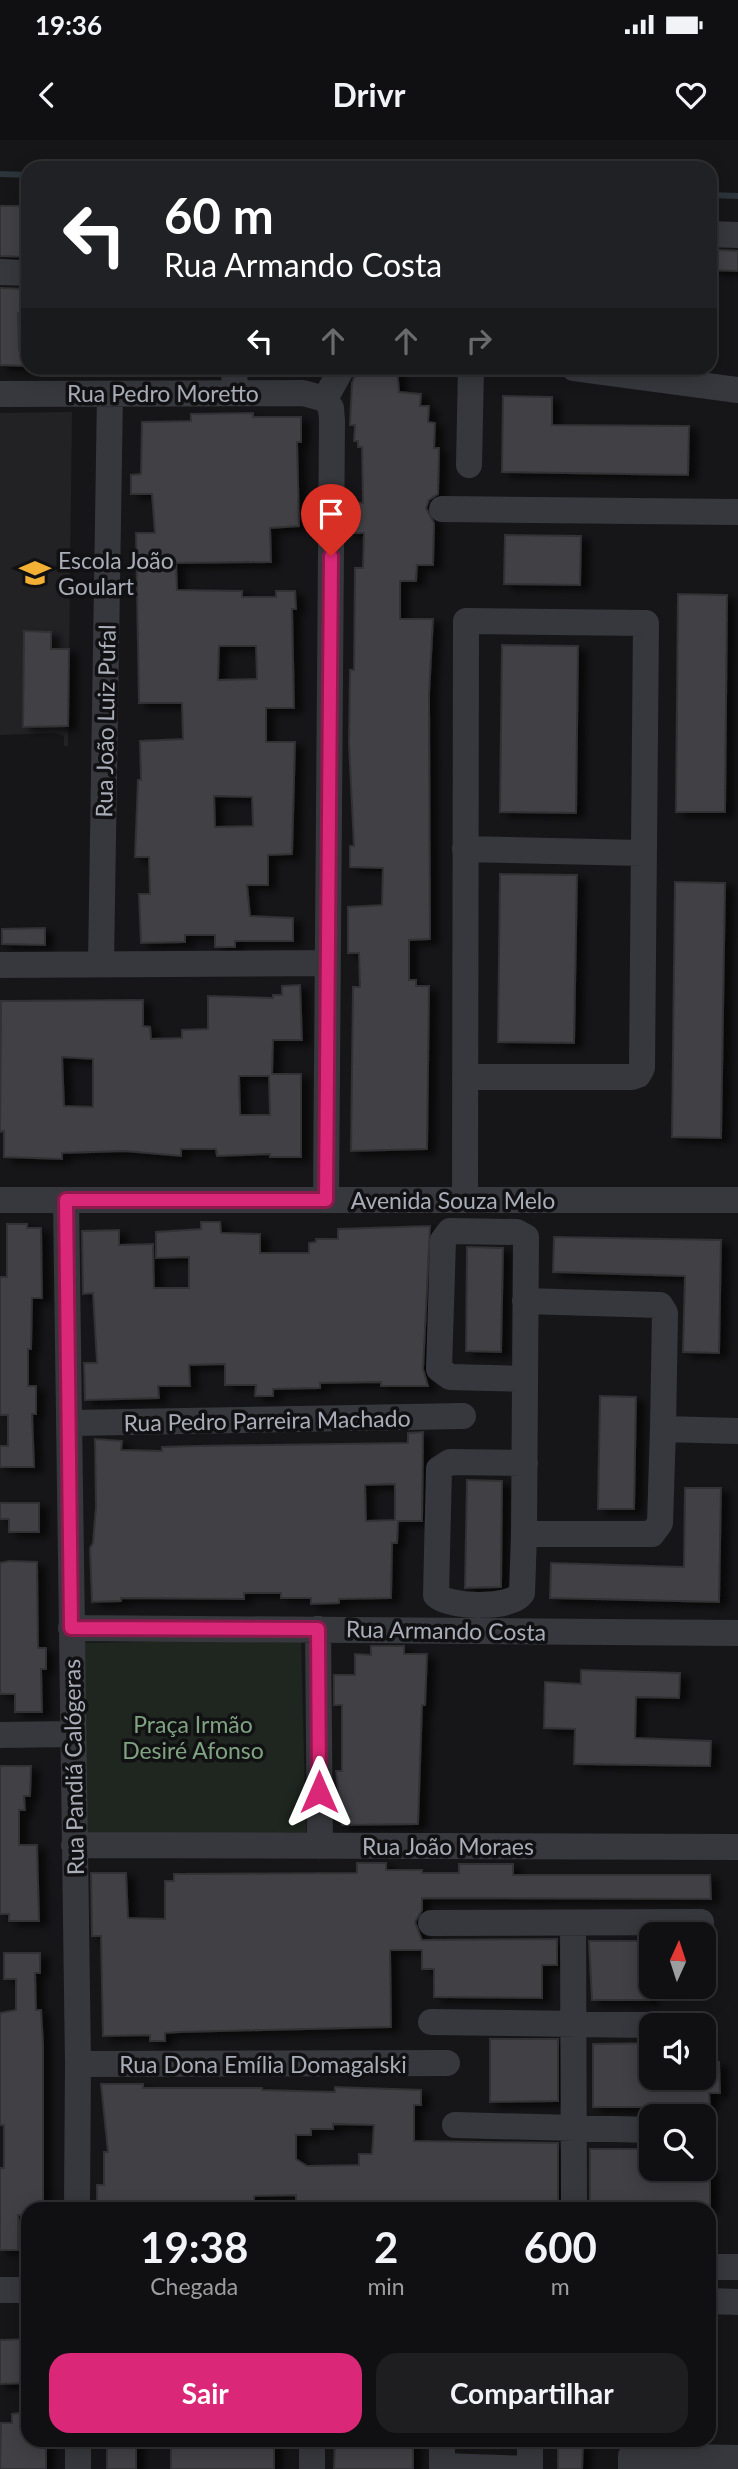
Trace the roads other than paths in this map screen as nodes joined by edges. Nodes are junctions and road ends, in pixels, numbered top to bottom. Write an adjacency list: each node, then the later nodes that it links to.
1 (717, 234): 2 (street)
2 (738, 235)
3 (0, 272): 4 (street)
4 (21, 273)
5 (338, 375): 12 (street)
6 (471, 375): 13 (street)
7 (627, 375): 9 (street)
8 (235, 380): 11 (street, Rua Pedro Moretto); 12 (street, Rua Pedro Moretto)
9 (738, 390)
10 (0, 394): 11 (street, Rua Pedro Moretto)
11 (110, 394): 19 (street, Rua João Luiz Pufal)
12 (325, 399): 18 (street)
13 (468, 464)
14 (442, 509): 15 (street)
15 (738, 512)
16 (465, 849): 17 (street); 17 (street); 21 (street)
17 (642, 853): 21 (street)
18 (327, 963): 19 (street); 24 (street)
19 (101, 964): 20 (street)
20 (0, 965)
21 (465, 1077): 25 (street)
22 (0, 1200): 23 (street, Avenida Souza Melo)
23 (66, 1200): 24 (street, Avenida Souza Melo); 30 (street, Rua Pandiá Calógeras)
24 (326, 1200): 25 (street, Avenida Souza Melo)
25 (464, 1200): 26 (street, Avenida Souza Melo)
26 (738, 1200)
27 (525, 1300): 28 (street); 28 (street); 31 (street)
28 (525, 1379): 33 (street)
29 (463, 1416): 30 (street, Rua Pedro Parreira Machado)
30 (70, 1423): 35 (street, Rua Pandiá Calógeras)
31 (663, 1429): 32 (street); 34 (street)
32 (738, 1431)
33 (525, 1463): 34 (street); 34 (street)
34 (524, 1534)
35 (71, 1628): 36 (street, Rua Armando Costa); 38 (street, Rua Pandiá Calógeras)
36 (318, 1629): 37 (street, Rua Armando Costa); 41 (street)
37 (738, 1633)
38 (72, 1734): 39 (street); 40 (street, Rua Pandiá Calógeras)
39 (0, 1735)
40 (74, 1845): 41 (street, Rua João Moraes); 50 (street, Rua Pandiá Calógeras)
41 (320, 1846): 42 (street, Rua João Moraes)
42 (738, 1847)
43 (639, 1922): 45 (street)
44 (431, 1923): 45 (street)
45 (573, 1923): 47 (street)
46 (431, 2022): 47 (street)
47 (573, 2024): 48 (street); 52 (street)
48 (639, 2025)
49 (447, 2063): 50 (street, Rua Dona Emília Domagalski)
50 (78, 2064): 54 (street, Rua Pandiá Calógeras)
51 (455, 2125): 52 (street)
52 (573, 2128): 53 (street); 55 (street)
53 (639, 2130)
54 (77, 2202)
55 (574, 2202)
56 (716, 2267): 57 (street)
57 (738, 2267)
58 (0, 2290): 59 (street)
59 (21, 2290)
60 (716, 2301): 61 (street)
61 (738, 2302)
62 (78, 2447): 70 (street)
63 (312, 2447): 71 (street)
64 (442, 2447): 68 (street)
65 (530, 2447): 69 (street)
66 (631, 2455): 67 (street)
67 (738, 2458)
68 (442, 2468): 69 (street)
69 (530, 2468)
70 (78, 2469)
71 (312, 2469)

